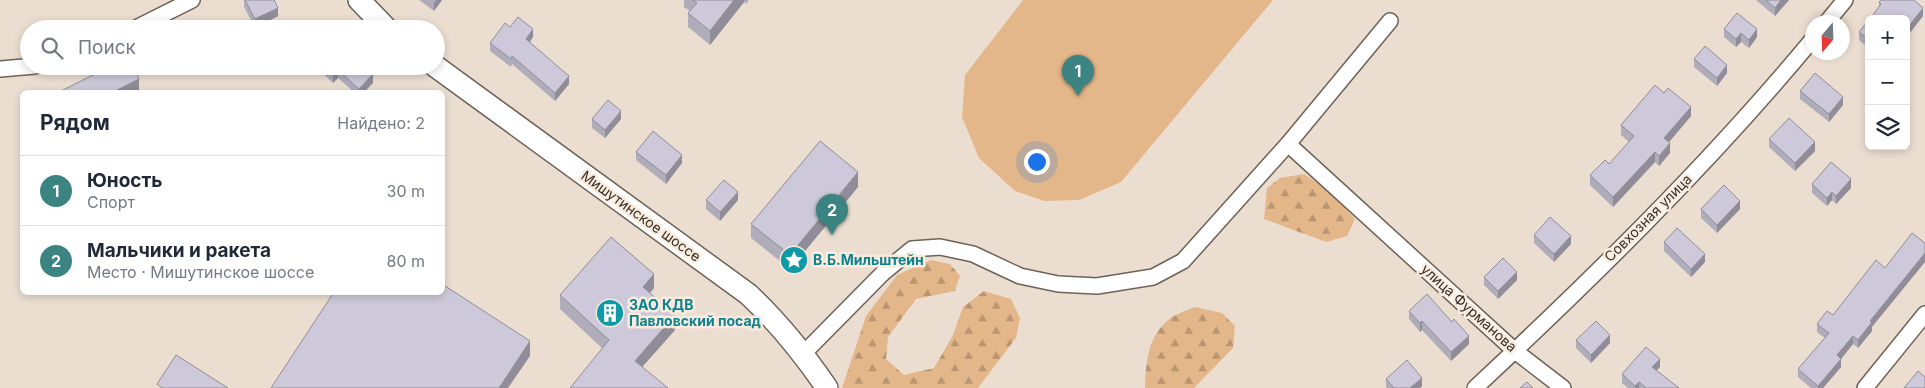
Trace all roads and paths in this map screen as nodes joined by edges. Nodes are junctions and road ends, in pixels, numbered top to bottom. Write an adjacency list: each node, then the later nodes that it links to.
1 (192, 0): 5 (street)
2 (359, 0): 6 (main road)
3 (1845, 0): 4 (street)
4 (1833, 15)
5 (152, 20)
6 (378, 20)
7 (1390, 21): 12 (street)
8 (1805, 48): 14 (street, Совхозная улица)
9 (20, 67): 10 (street)
10 (0, 69)
11 (445, 73): 15 (main road, Мишутинское шоссе)
12 (1288, 144): 14 (street, улица Фурманова); 15 (street)
13 (1925, 314): 19 (street)
14 (1515, 350): 17 (street, Совхозная улица); 18 (street, улица Фурманова)
15 (803, 354): 16 (main road, Мишутинское шоссе)
16 (827, 388)
17 (1475, 388)
18 (1563, 388)
19 (1865, 388)

